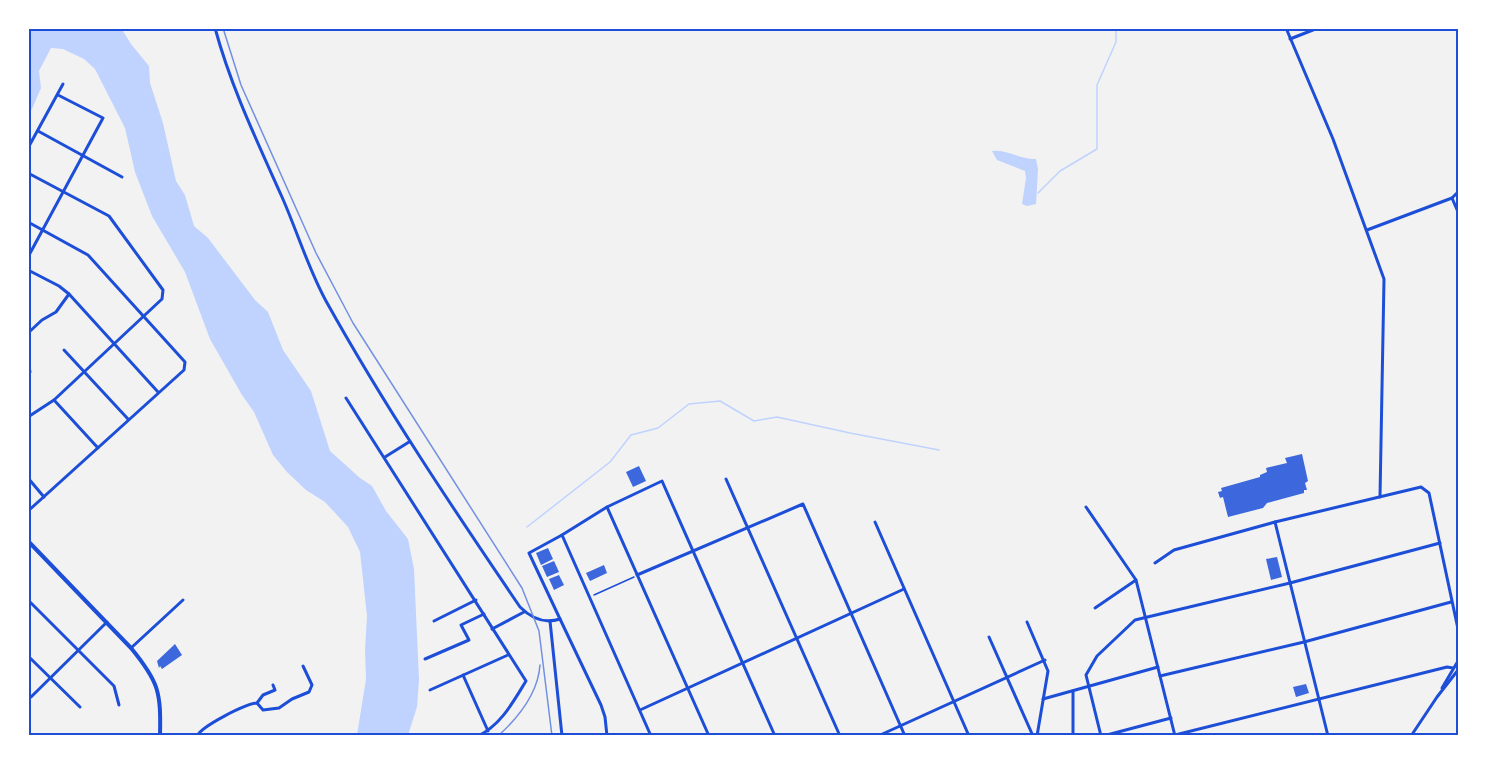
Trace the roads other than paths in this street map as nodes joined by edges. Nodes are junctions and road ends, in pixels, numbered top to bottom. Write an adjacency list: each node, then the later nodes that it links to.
1 (215, 28): 34 (street)
2 (1286, 28): 4 (street)
3 (1318, 28): 4 (street)
4 (1290, 39): 18 (street)
5 (63, 84): 6 (street)
6 (57, 95): 7 (street); 9 (street)
7 (38, 131): 8 (street); 9 (street)
8 (28, 148)
9 (83, 155): 11 (street); 12 (street)
10 (28, 173): 12 (street)
11 (122, 177)
12 (63, 192): 17 (street); 22 (street)
13 (1458, 192): 14 (street)
14 (1452, 198): 15 (street); 18 (street)
15 (1458, 212)
16 (28, 222): 17 (street)
17 (43, 230): 19 (street); 22 (street)
18 (1367, 230): 40 (street)
19 (28, 257)
20 (28, 270): 21 (street)
21 (69, 294): 23 (street); 24 (street)
22 (144, 316): 24 (street); 29 (street)
23 (28, 333)
24 (114, 344): 27 (street); 29 (street)
25 (64, 350): 27 (street)
26 (28, 361): 28 (street)
27 (84, 371): 31 (street); 33 (street)
28 (29, 373)
29 (158, 392): 33 (street)
30 (346, 398): 36 (street)
31 (54, 400): 32 (street); 35 (street)
32 (28, 417)
33 (129, 419): 35 (street)
34 (409, 442): 36 (street); 61 (street)
35 (98, 448): 39 (street)
36 (385, 457): 58 (street)
37 (28, 478): 39 (street)
38 (726, 480): 46 (street)
39 (44, 497): 43 (street)
40 (1380, 497): 45 (street); 49 (street)
41 (607, 507): 47 (street); 50 (street); 52 (street)
42 (1086, 507): 53 (street)
43 (28, 511)
44 (875, 522): 55 (street)
45 (1275, 522): 51 (street); 54 (street)
46 (747, 528): 50 (street); 62 (street); 73 (street)
47 (562, 535): 65 (street); 104 (street)
48 (28, 541): 68 (main road)
49 (1440, 543): 54 (street); 59 (street)
50 (693, 551): 52 (street); 82 (street)
51 (1155, 564)
52 (638, 575): 93 (street)
53 (1136, 580): 60 (street); 64 (street)
54 (1290, 583): 64 (street); 74 (street)
55 (904, 589): 62 (street); 100 (street)
56 (28, 600): 76 (street)
57 (183, 600): 75 (street)
58 (476, 600): 63 (street); 66 (street)
59 (1451, 602): 71 (street); 74 (street)
60 (1095, 608)
61 (524, 612): 67 (street); 70 (street)
62 (851, 613): 73 (street); 106 (street)
63 (484, 614): 70 (street); 79 (street)
64 (1146, 617): 84 (street); 92 (street)
65 (560, 619): 67 (street); 112 (street)
66 (434, 621)
67 (550, 621): 111 (street)
68 (107, 622): 75 (main road); 76 (street)
69 (1027, 622): 80 (street)
70 (492, 629): 77 (street)
71 (1458, 629)
72 (989, 637): 89 (street)
73 (796, 638): 82 (street); 116 (street)
74 (1304, 642): 88 (street); 99 (street)
75 (131, 648): 108 (main road)
76 (79, 650): 90 (street); 102 (street)
77 (508, 655): 87 (street); 107 (street)
78 (28, 656): 90 (street)
79 (425, 659)
80 (1045, 660): 89 (street); 98 (street)
81 (1458, 662): 85 (street)
82 (743, 663): 93 (street); 115 (street)
83 (303, 666): 101 (street)
84 (1158, 667): 88 (street); 92 (street)
85 (1453, 668): 97 (street); 99 (street)
86 (1458, 670): 97 (street)
87 (463, 675): 94 (street); 107 (street)
88 (1160, 676): 105 (street)
89 (1007, 677): 100 (street); 120 (street)
90 (50, 678): 96 (street); 103 (street)
91 (273, 685): 101 (street)
92 (1089, 687): 95 (street); 122 (street)
93 (688, 688): 104 (street); 114 (street)
94 (430, 690)
95 (1073, 691): 98 (street); 121 (street)
96 (28, 696)
97 (1437, 697): 125 (street)
98 (1043, 699): 120 (street)
99 (1319, 699): 123 (street); 124 (street)
100 (954, 701): 106 (street); 119 (street)
101 (257, 703): 109 (street)
102 (119, 705)
103 (80, 707)
104 (640, 710): 113 (street)
105 (1171, 718): 122 (street); 123 (street)
106 (901, 725): 117 (street); 118 (street)
107 (488, 731): 110 (street)
108 (160, 735)
109 (197, 735)
110 (478, 735)
111 (562, 735)
112 (607, 735)
113 (651, 735)
114 (709, 735)
115 (775, 735)
116 (840, 735)
117 (878, 735)
118 (906, 735)
119 (969, 735)
120 (1035, 735)
121 (1073, 735)
122 (1102, 735)
123 (1175, 735)
124 (1328, 735)
125 (1411, 735)

